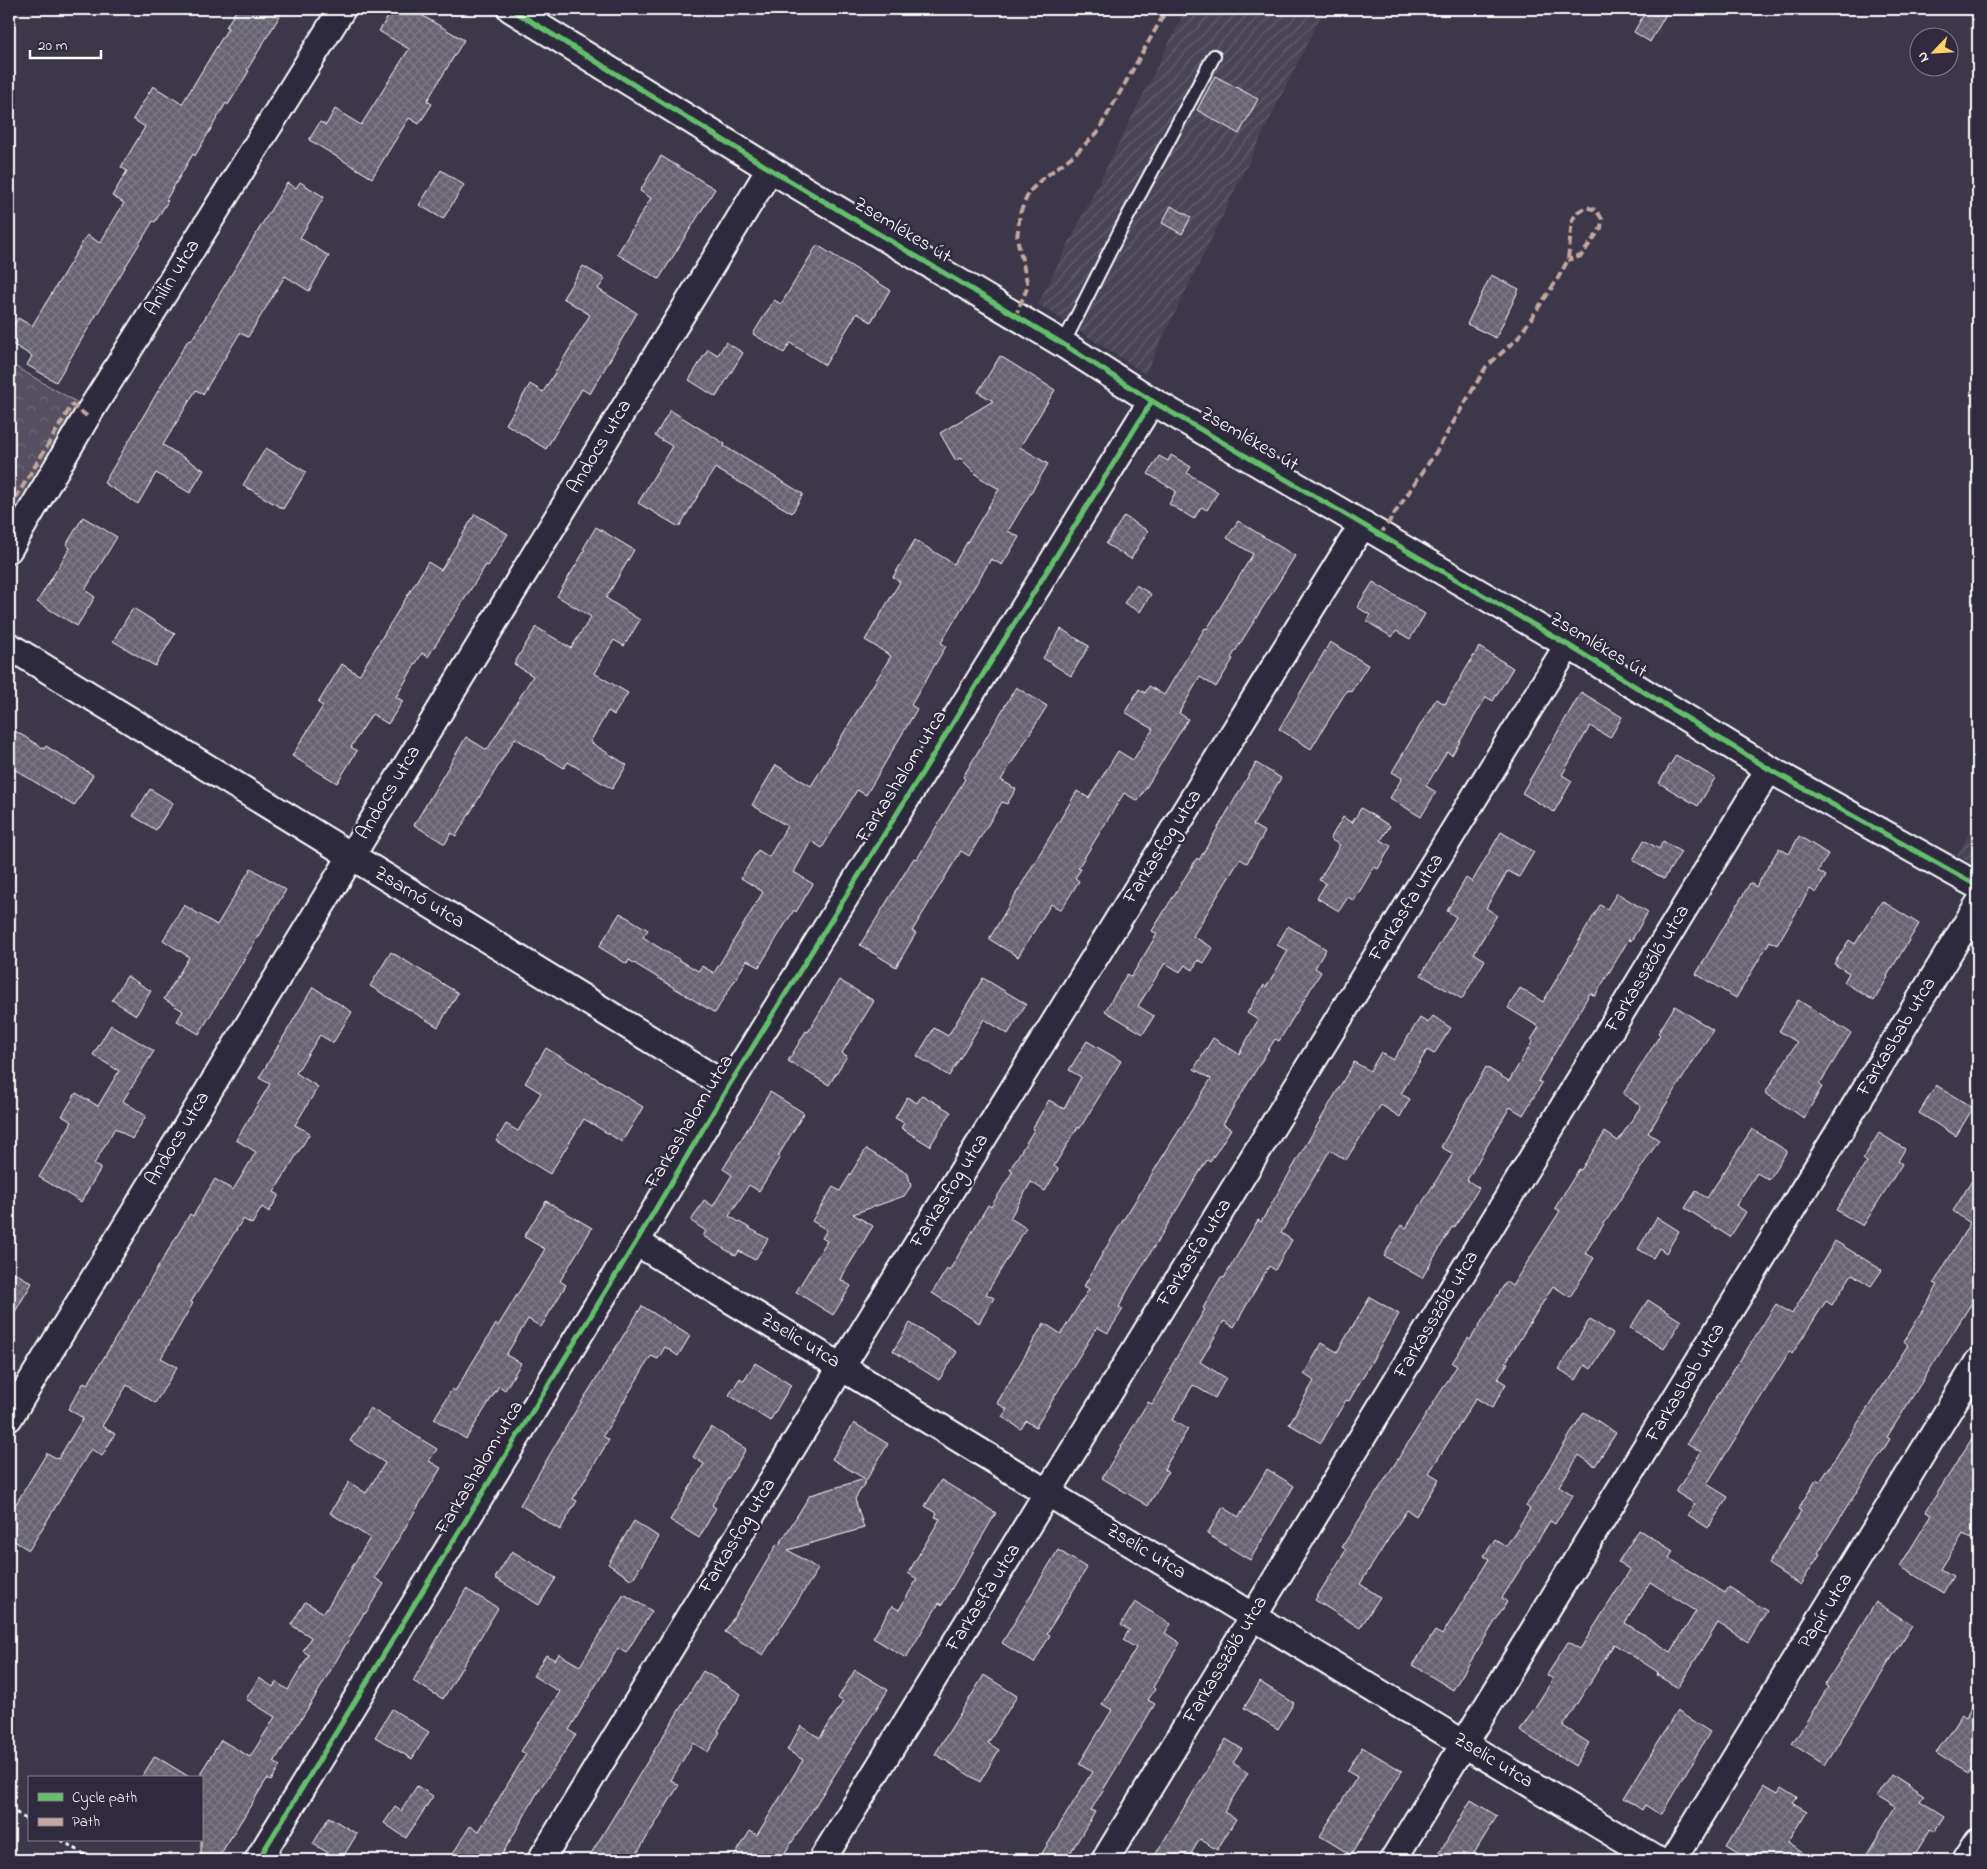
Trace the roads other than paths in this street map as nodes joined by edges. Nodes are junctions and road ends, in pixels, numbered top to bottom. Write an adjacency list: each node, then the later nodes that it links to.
1 (342, 9): 8 (street, Anilin utca)
2 (511, 9): 4 (street, Zsemlékes út)
3 (1214, 56): 5 (lane)
4 (770, 169): 5 (street, Zsemlékes út); 12 (street, Andocs utca)
5 (1063, 344): 6 (street, Zsemlékes út)
6 (1152, 401): 7 (street, Zsemlékes út); 15 (street, Farkashalom utca)
7 (1362, 524): 9 (street, Zsemlékes út); 18 (street, Farkasfog utca)
8 (9, 549)
9 (1568, 645): 11 (street, Zsemlékes út); 20 (street, Farkasfa utca)
10 (9, 646): 12 (street, Zsarnó utca)
11 (1769, 769): 13 (street, Zsemlékes út); 21 (street, Farkasszőlő utca)
12 (350, 856): 15 (street, Zsarnó utca); 19 (street, Andocs utca)
13 (1978, 886)
14 (1978, 906): 22 (street, Farkasbab utca)
15 (728, 1087): 16 (street, Farkashalom utca)
16 (636, 1242): 18 (street, Zselic utca); 24 (street, Farkashalom utca)
17 (1978, 1362): 30 (street, Papír utca)
18 (842, 1366): 20 (street, Zselic utca); 25 (street, Farkasfog utca)
19 (9, 1418)
20 (1048, 1493): 21 (street, Zselic utca); 26 (street, Farkasfa utca)
21 (1254, 1616): 22 (street, Zselic utca); 27 (street, Farkasszőlő utca)
22 (1464, 1744): 28 (street, Farkasbab utca); 29 (street, Zselic utca)
23 (1978, 1841): 31 (street)
24 (258, 1860)
25 (541, 1860)
26 (822, 1860)
27 (1104, 1860)
28 (1393, 1860)
29 (1657, 1860)
30 (1673, 1860)
31 (1966, 1860)

